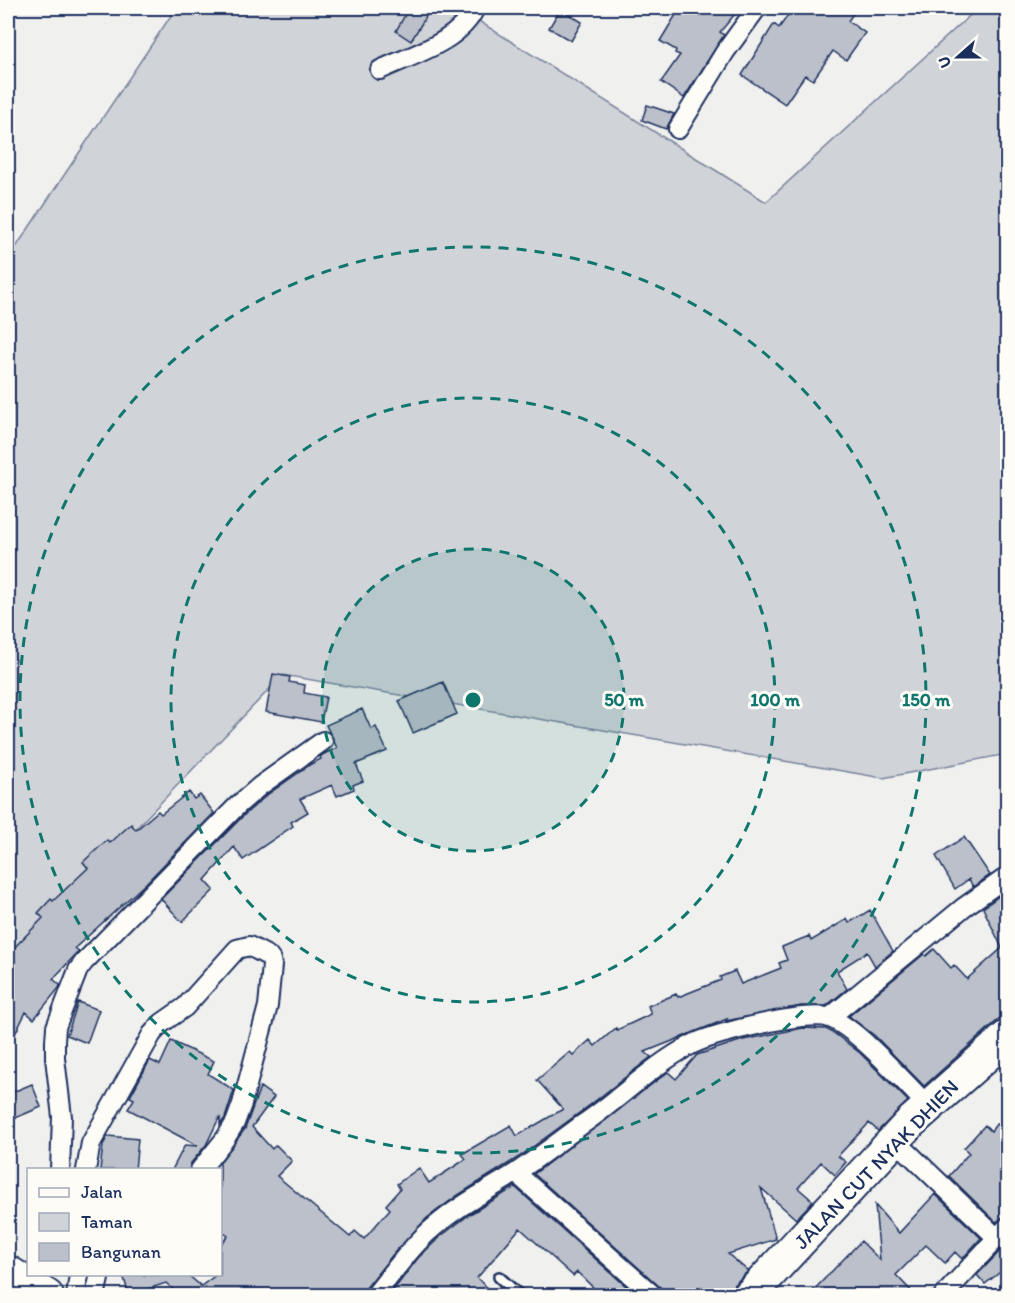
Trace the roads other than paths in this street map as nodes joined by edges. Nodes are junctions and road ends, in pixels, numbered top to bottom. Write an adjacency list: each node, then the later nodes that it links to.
1 (475, 8): 3 (street)
2 (757, 8): 4 (street)
3 (380, 70)
4 (678, 129)
5 (322, 741): 11 (street)
6 (1008, 876): 7 (street)
7 (829, 1018): 9 (street); 14 (street)
8 (1008, 1036): 9 (highway, JALAN CUT NYAK DHIEN)
9 (928, 1106): 10 (highway, JALAN CUT NYAK DHIEN)
10 (895, 1140): 15 (street); 26 (highway, JALAN CUT NYAK DHIEN)
11 (60, 1168)
12 (86, 1168): 13 (street)
13 (202, 1168)
14 (516, 1173): 23 (street); 25 (street)
15 (1002, 1231): 27 (street)
16 (8, 1272): 20 (highway)
17 (79, 1276): 21 (street)
18 (100, 1276): 22 (street)
19 (499, 1277): 24 (lane)
20 (47, 1296)
21 (76, 1296)
22 (95, 1296)
23 (374, 1296)
24 (520, 1296)
25 (654, 1296)
26 (749, 1296)
27 (943, 1296)

